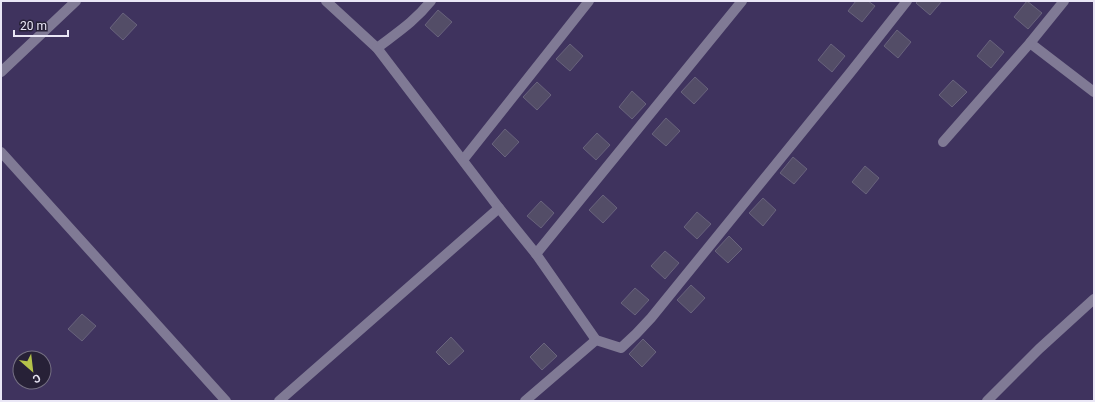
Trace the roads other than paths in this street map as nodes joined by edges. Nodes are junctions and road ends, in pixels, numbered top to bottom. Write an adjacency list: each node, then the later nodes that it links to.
1 (76, 1): 10 (street)
2 (326, 1): 9 (street)
3 (432, 1): 9 (street)
4 (589, 1): 14 (street)
5 (742, 1): 16 (street)
6 (907, 1): 18 (street)
7 (1064, 1): 8 (street)
8 (1030, 43): 11 (street); 12 (street)
9 (377, 48): 14 (street)
10 (1, 72)
11 (1094, 92)
12 (943, 142)
13 (1, 152): 19 (street)
14 (463, 160): 15 (street)
15 (499, 208): 16 (street); 20 (street)
16 (536, 254): 18 (street)
17 (1094, 299): 22 (street)
18 (596, 340): 21 (street)
19 (226, 401)
20 (279, 401)
21 (525, 401)
22 (987, 401)

